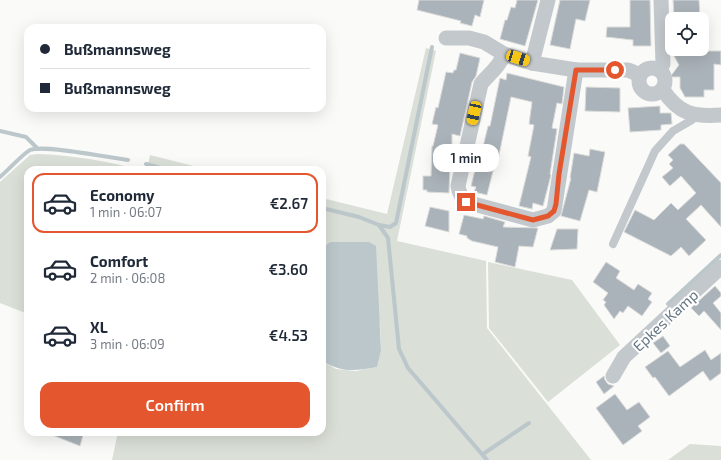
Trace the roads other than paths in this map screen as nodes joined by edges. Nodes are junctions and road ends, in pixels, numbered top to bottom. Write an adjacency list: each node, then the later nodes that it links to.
1 (548, 0): 5 (street)
2 (661, 0): 7 (street)
3 (446, 38): 4 (street)
4 (504, 54): 5 (street); 6 (street)
5 (532, 63): 6 (street)
6 (576, 70): 8 (street)
7 (660, 70): 8 (street); 9 (street)
8 (640, 75): 9 (street)
9 (663, 90): 10 (street)
10 (694, 115): 11 (street); 12 (lane)
11 (721, 115)
12 (613, 244)
13 (721, 267): 14 (street, Epkes Kamp)
14 (613, 376)

